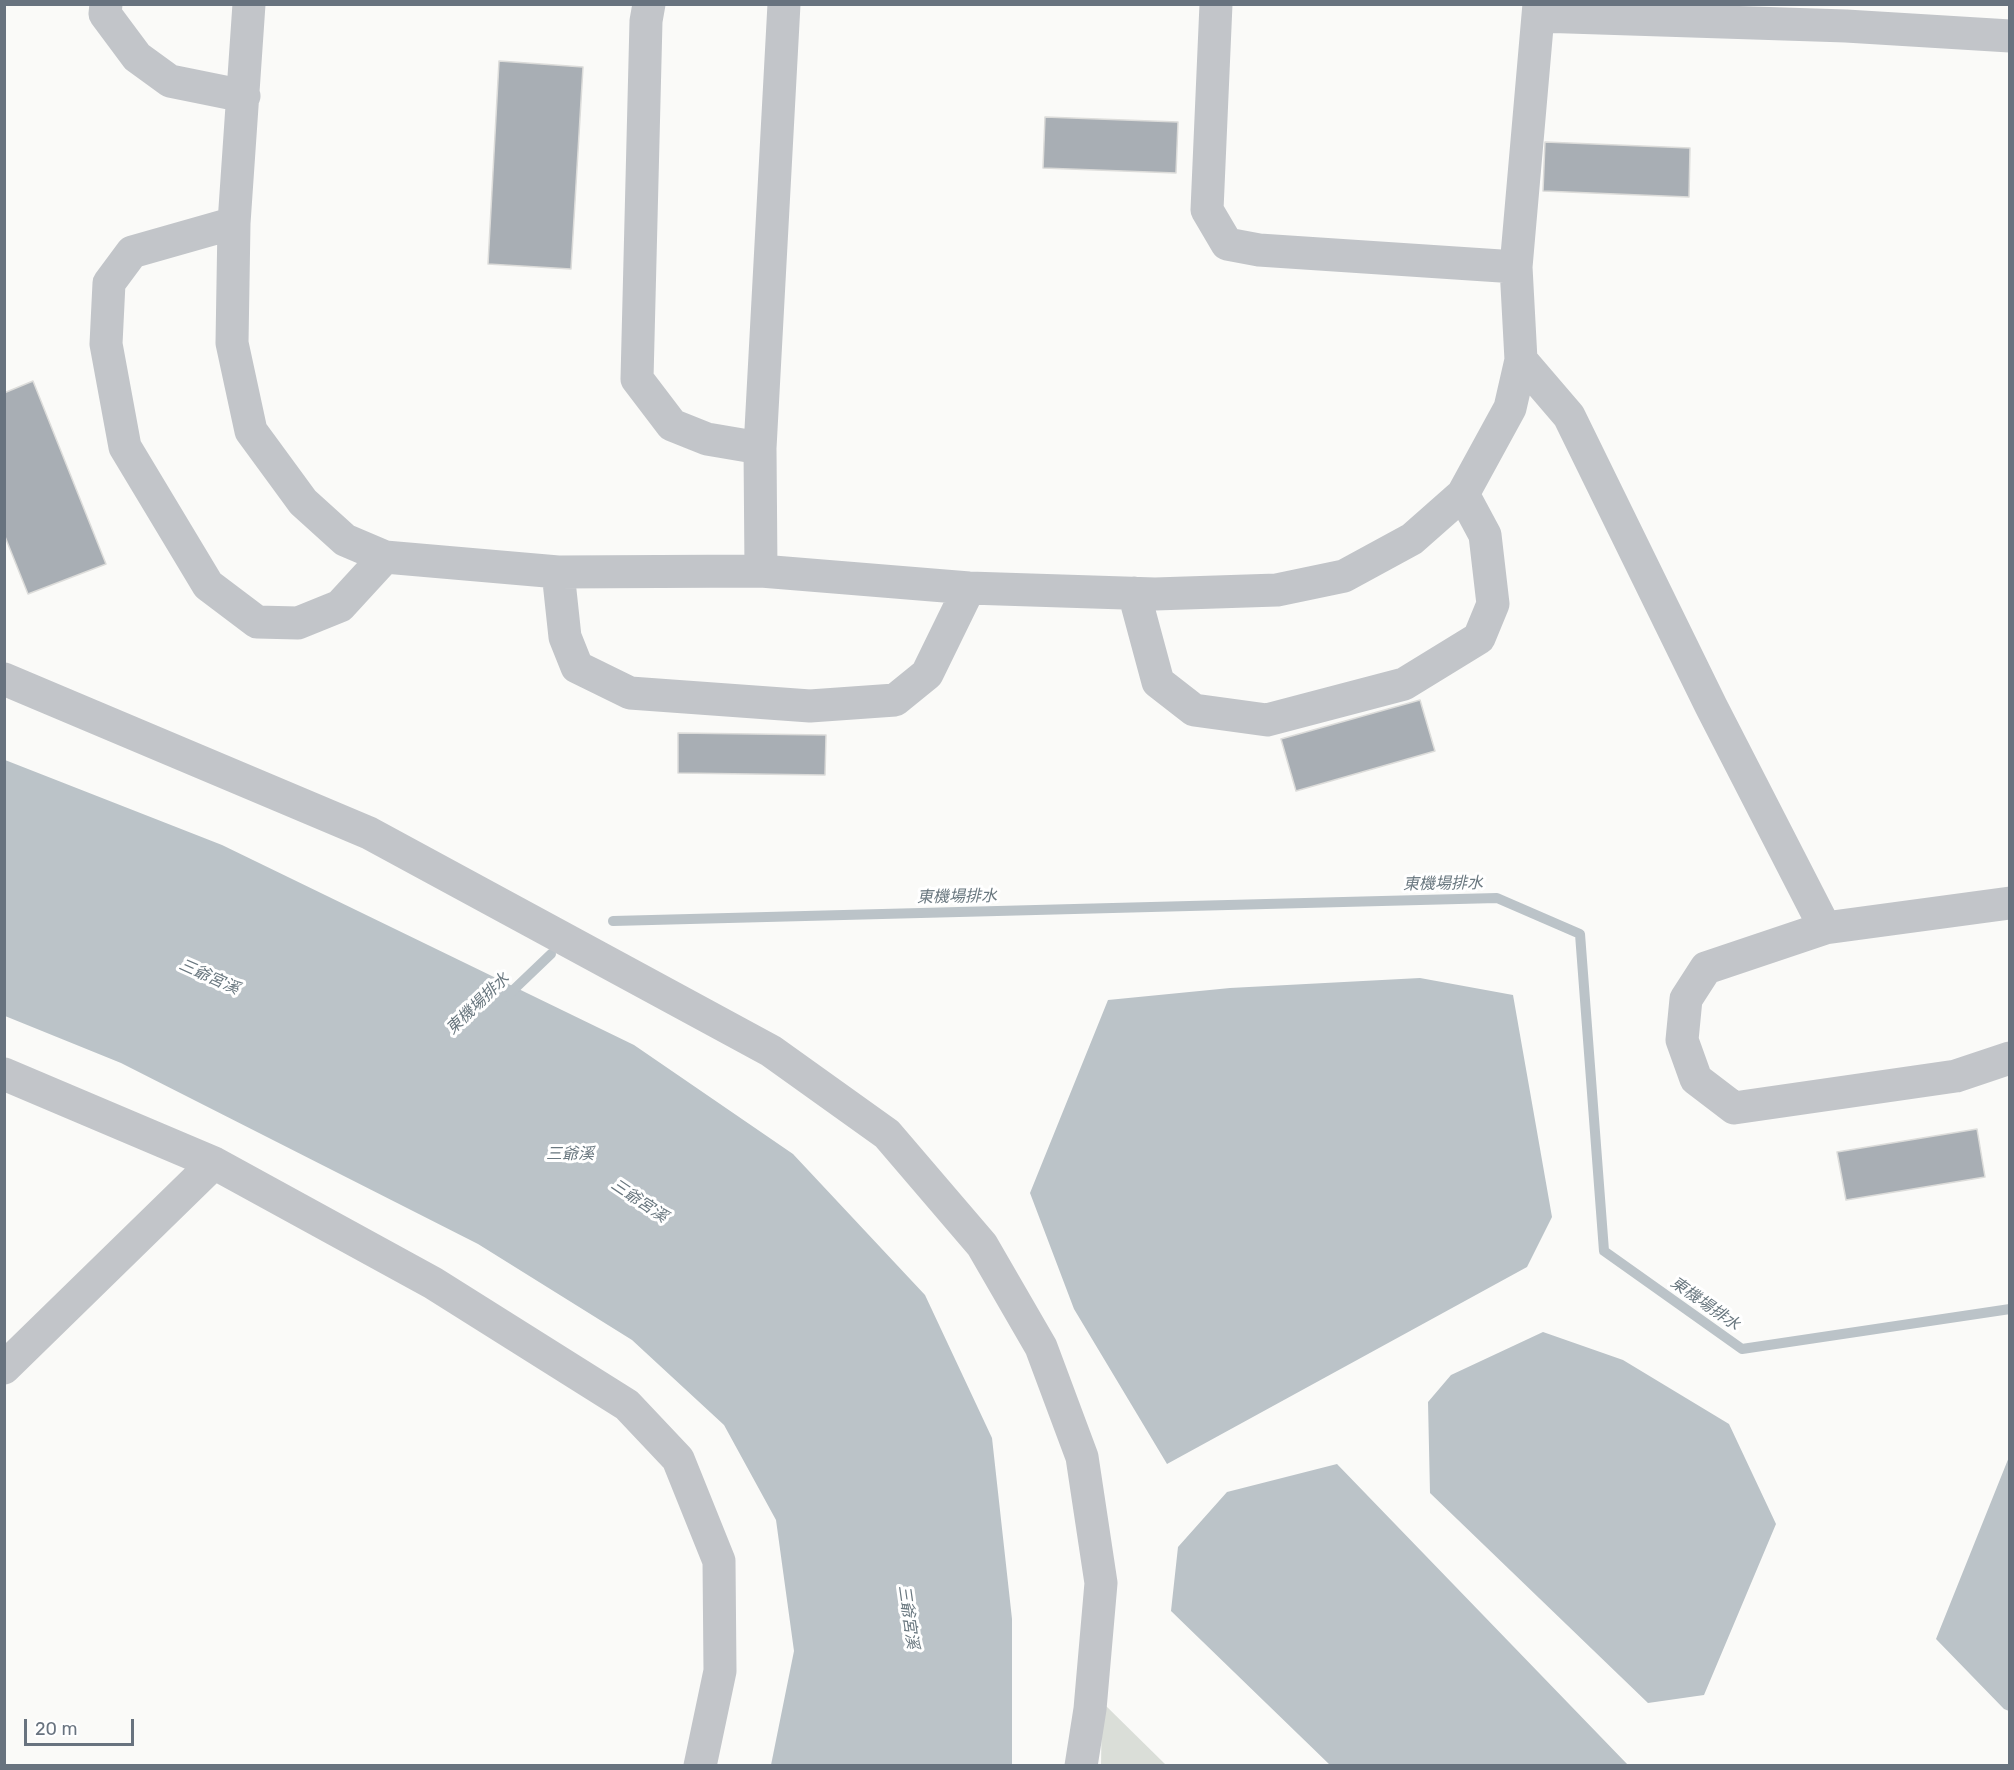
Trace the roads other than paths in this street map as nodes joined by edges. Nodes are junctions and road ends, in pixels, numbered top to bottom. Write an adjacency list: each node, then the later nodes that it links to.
1 (105, 4): 9 (lane)
2 (249, 4): 9 (lane)
3 (649, 4): 13 (lane)
4 (784, 4): 13 (lane)
5 (1216, 4): 11 (lane)
6 (1538, 10): 7 (lane); 11 (lane)
7 (1850, 15): 8 (lane)
8 (2010, 36)
9 (244, 96): 10 (lane)
10 (234, 223): 15 (lane); 15 (lane)
11 (1516, 267): 12 (lane)
12 (1521, 360): 14 (lane); 22 (lane)
13 (760, 448): 16 (lane)
14 (1463, 494): 19 (lane); 19 (lane)
15 (385, 557): 17 (lane)
16 (761, 571): 17 (lane); 18 (lane)
17 (558, 572): 18 (lane)
18 (969, 588): 19 (lane)
19 (1134, 593)
20 (4, 680): 28 (lane)
21 (2010, 903): 22 (lane)
22 (1825, 928): 23 (lane)
23 (2010, 1058)
24 (4, 1074): 25 (lane)
25 (214, 1163): 26 (lane); 27 (lane)
26 (4, 1368)
27 (700, 1766)
28 (1081, 1766)

